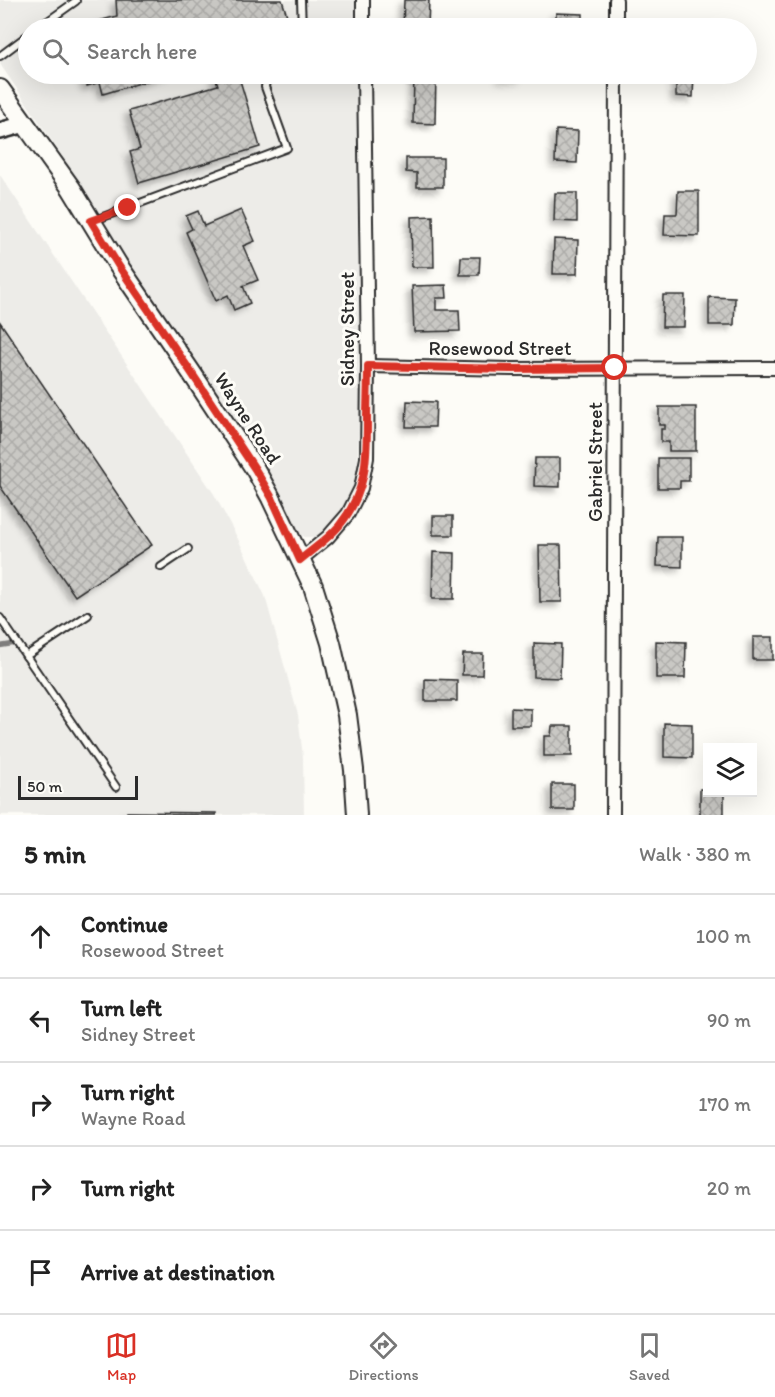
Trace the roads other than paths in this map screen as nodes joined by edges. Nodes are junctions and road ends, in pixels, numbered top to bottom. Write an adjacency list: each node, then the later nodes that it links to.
1 (301, 0): 6 (lane)
2 (363, 0): 7 (street)
3 (616, 0): 8 (street)
4 (76, 2): 5 (lane)
5 (53, 18)
6 (302, 18)
7 (363, 18)
8 (616, 18)
9 (18, 42): 10 (lane)
10 (0, 56)
11 (266, 84): 17 (lane)
12 (364, 84): 18 (street, Sidney Street)
13 (616, 84): 19 (street, Gabriel Street)
14 (0, 89): 15 (main road, Wayne Road)
15 (25, 124): 16 (street); 17 (main road, Wayne Road)
16 (0, 131)
17 (91, 221): 22 (main road, Wayne Road)
18 (368, 366): 19 (street, Rosewood Street); 22 (street, Sidney Street)
19 (615, 368): 20 (street, Rosewood Street); 29 (street, Gabriel Street)
20 (775, 368)
21 (188, 549): 23 (lane)
22 (300, 560): 28 (main road, Wayne Road)
23 (161, 567)
24 (88, 615): 26 (lane)
25 (0, 618): 26 (lane)
26 (26, 656): 27 (lane)
27 (116, 787)
28 (357, 815)
29 (613, 815)

